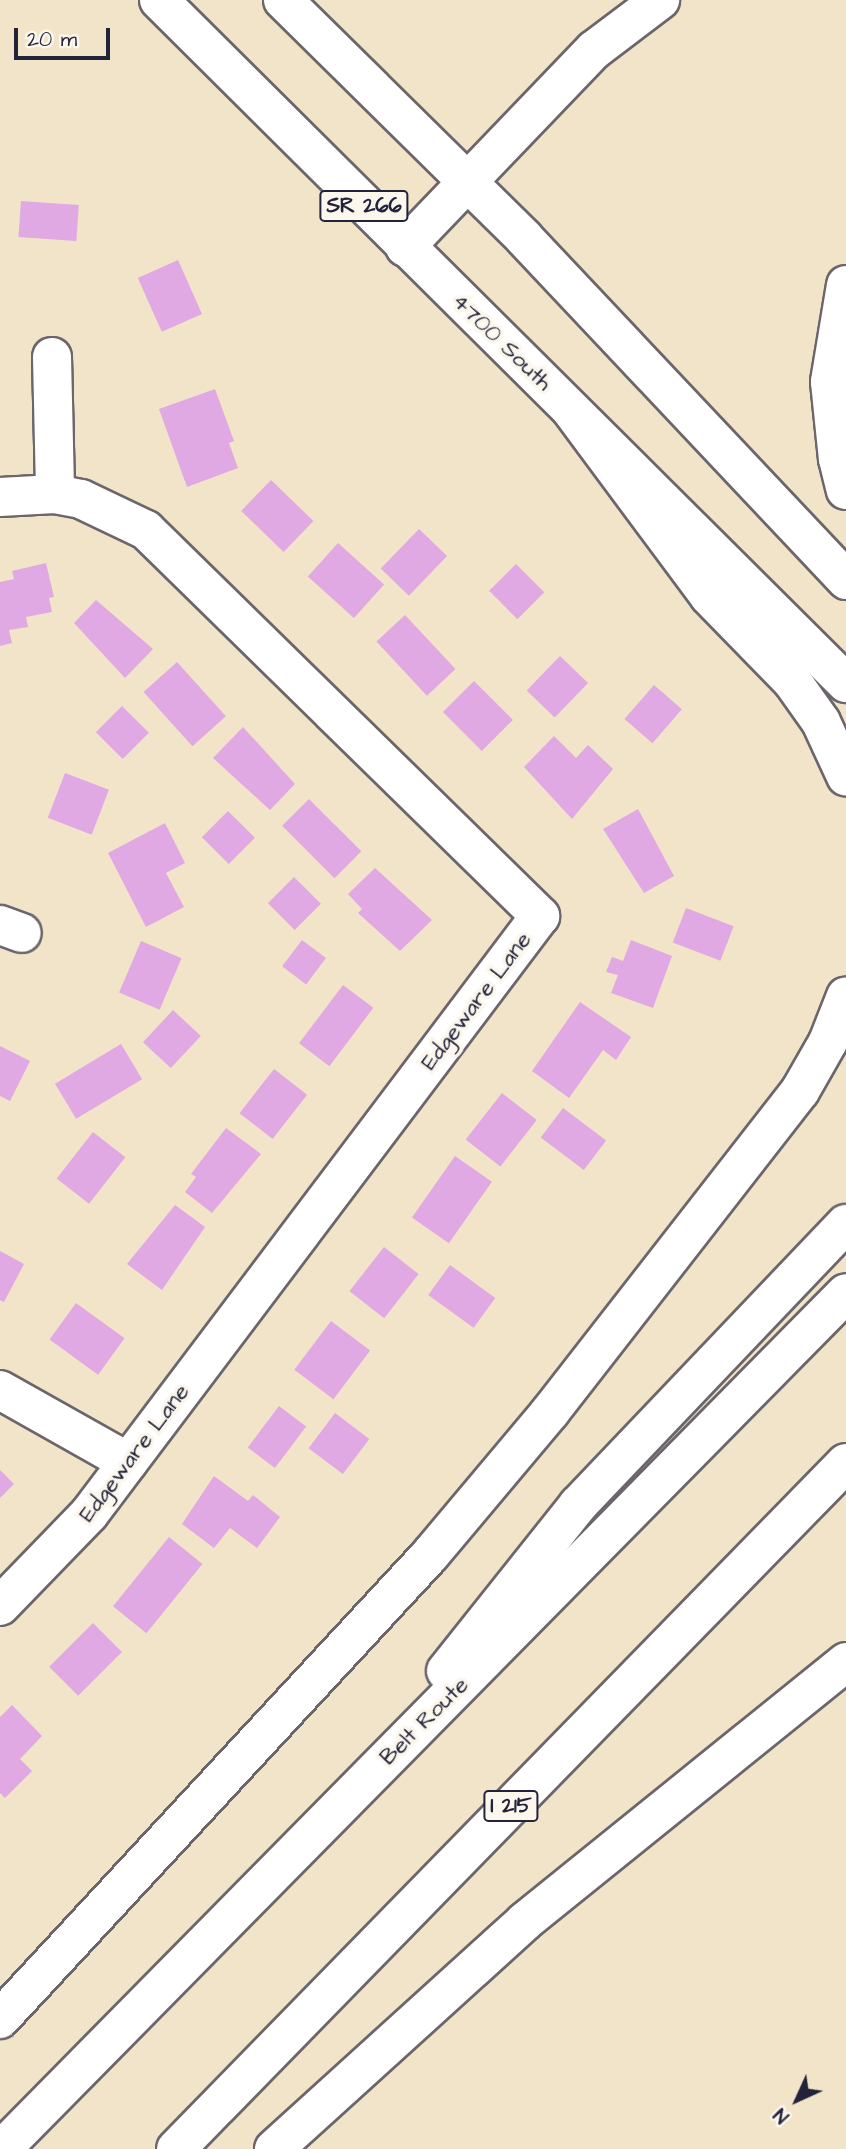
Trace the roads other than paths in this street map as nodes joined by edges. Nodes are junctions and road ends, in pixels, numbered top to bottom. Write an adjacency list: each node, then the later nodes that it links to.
1 (159, 0): 5 (main road, 4700 South / SR 266)
2 (283, 0): 4 (main road)
3 (660, 0): 4 (main road)
4 (466, 180): 5 (main road); 12 (main road)
5 (405, 247): 8 (main road, 4700 South / SR 266)
6 (846, 285): 9 (main road)
7 (52, 357): 10 (main road)
8 (571, 410): 13 (main road, 4700 South / SR 266); 14 (main road)
9 (846, 490)
10 (55, 494): 11 (main road, Edgeware Lane); 19 (main road, Edgeware Lane)
11 (0, 498)
12 (846, 580)
13 (846, 683)
14 (846, 776)
15 (846, 996): 24 (main road)
16 (846, 1224): 23 (main road)
17 (846, 1293): 23 (main road, Belt Route)
18 (0, 1390): 19 (main road)
19 (128, 1462): 21 (main road, Edgeware Lane)
20 (846, 1463): 26 (main road, I 215)
21 (0, 1606)
22 (846, 1662): 27 (main road)
23 (386, 1759): 25 (main road, Belt Route)
24 (0, 2019)
25 (2, 2149)
26 (176, 2149)
27 (274, 2149)

